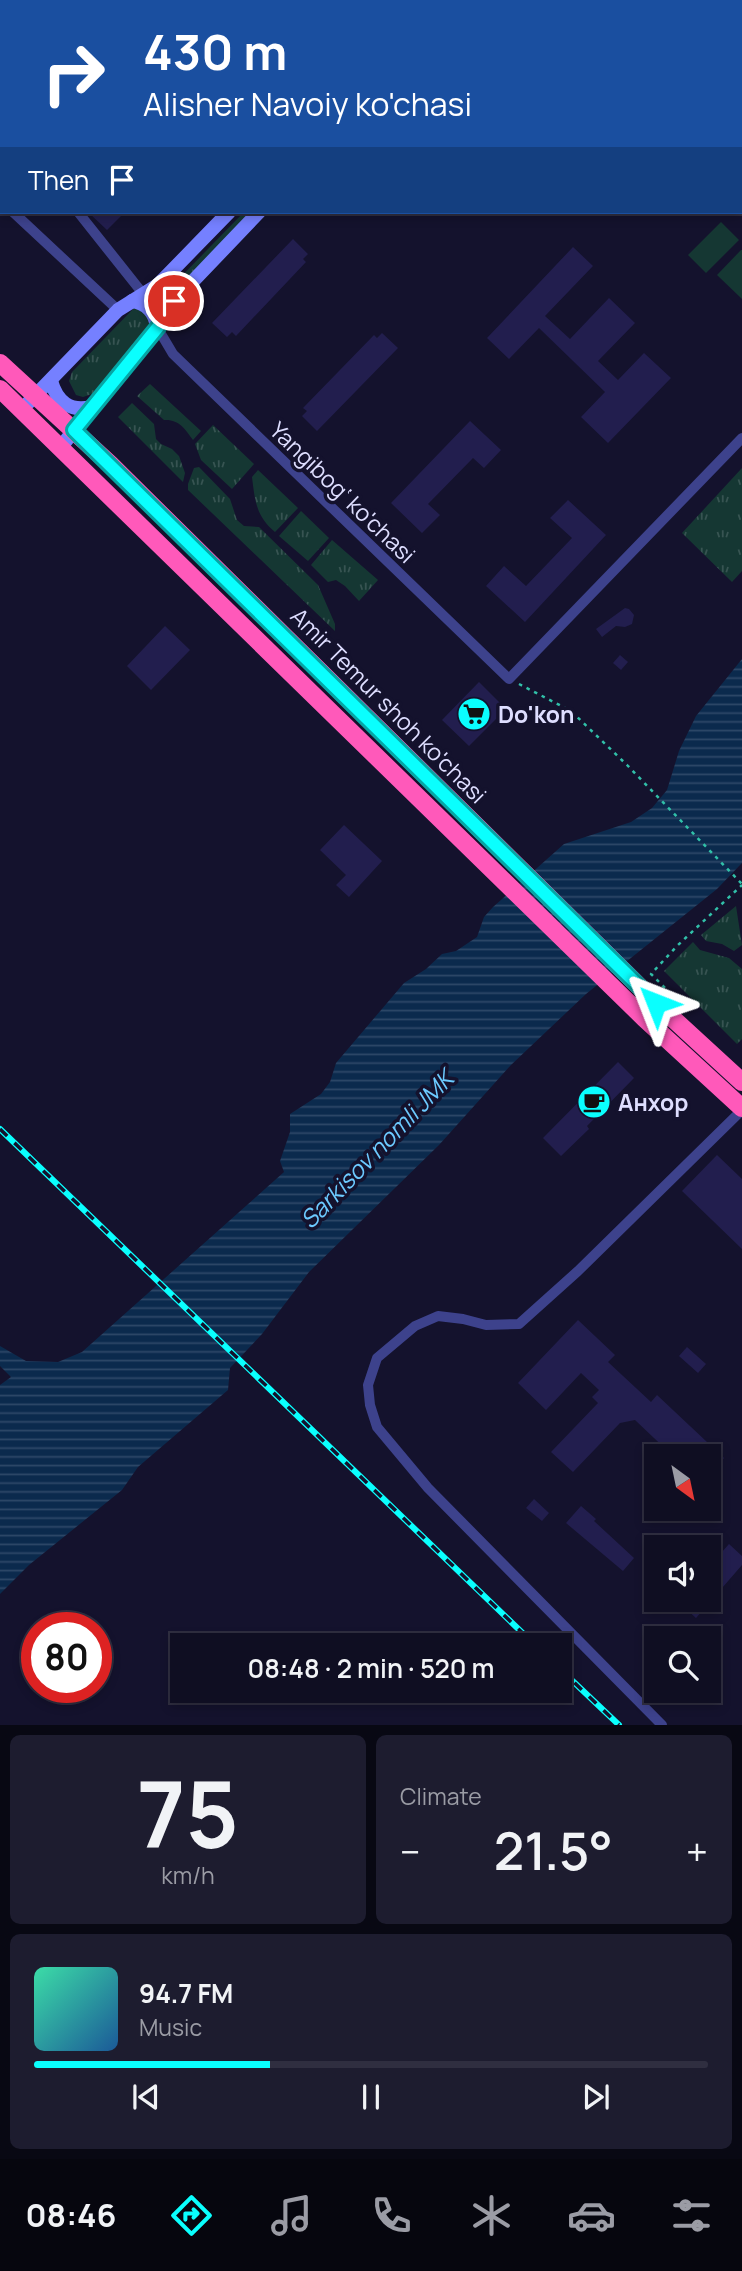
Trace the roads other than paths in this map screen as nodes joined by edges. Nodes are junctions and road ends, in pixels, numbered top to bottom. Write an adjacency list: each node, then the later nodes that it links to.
1 (15, 214): 6 (street)
2 (79, 214): 5 (street)
3 (227, 214): 5 (street)
4 (257, 214): 7 (street)
5 (138, 298): 6 (street); 7 (street)
6 (118, 310): 9 (street)
7 (158, 327): 12 (street); 15 (street, Yangibog‘ ko'chasi)
8 (0, 363): 11 (highway, Amir Temur shoh ko'chasi)
9 (51, 381): 11 (street); 12 (street)
10 (0, 389): 13 (highway, Amir Temur shoh ko'chasi)
11 (36, 395): 13 (street); 14 (highway, Amir Temur shoh ko'chasi)
12 (91, 407): 14 (street)
13 (22, 410): 16 (highway, Amir Temur shoh ko'chasi)
14 (74, 430): 16 (street); 17 (highway, Amir Temur shoh ko'chasi)
15 (742, 438)
16 (60, 448): 18 (highway, Amir Temur shoh ko'chasi)
17 (741, 1078)
18 (742, 1109): 19 (street)
19 (662, 1725)

